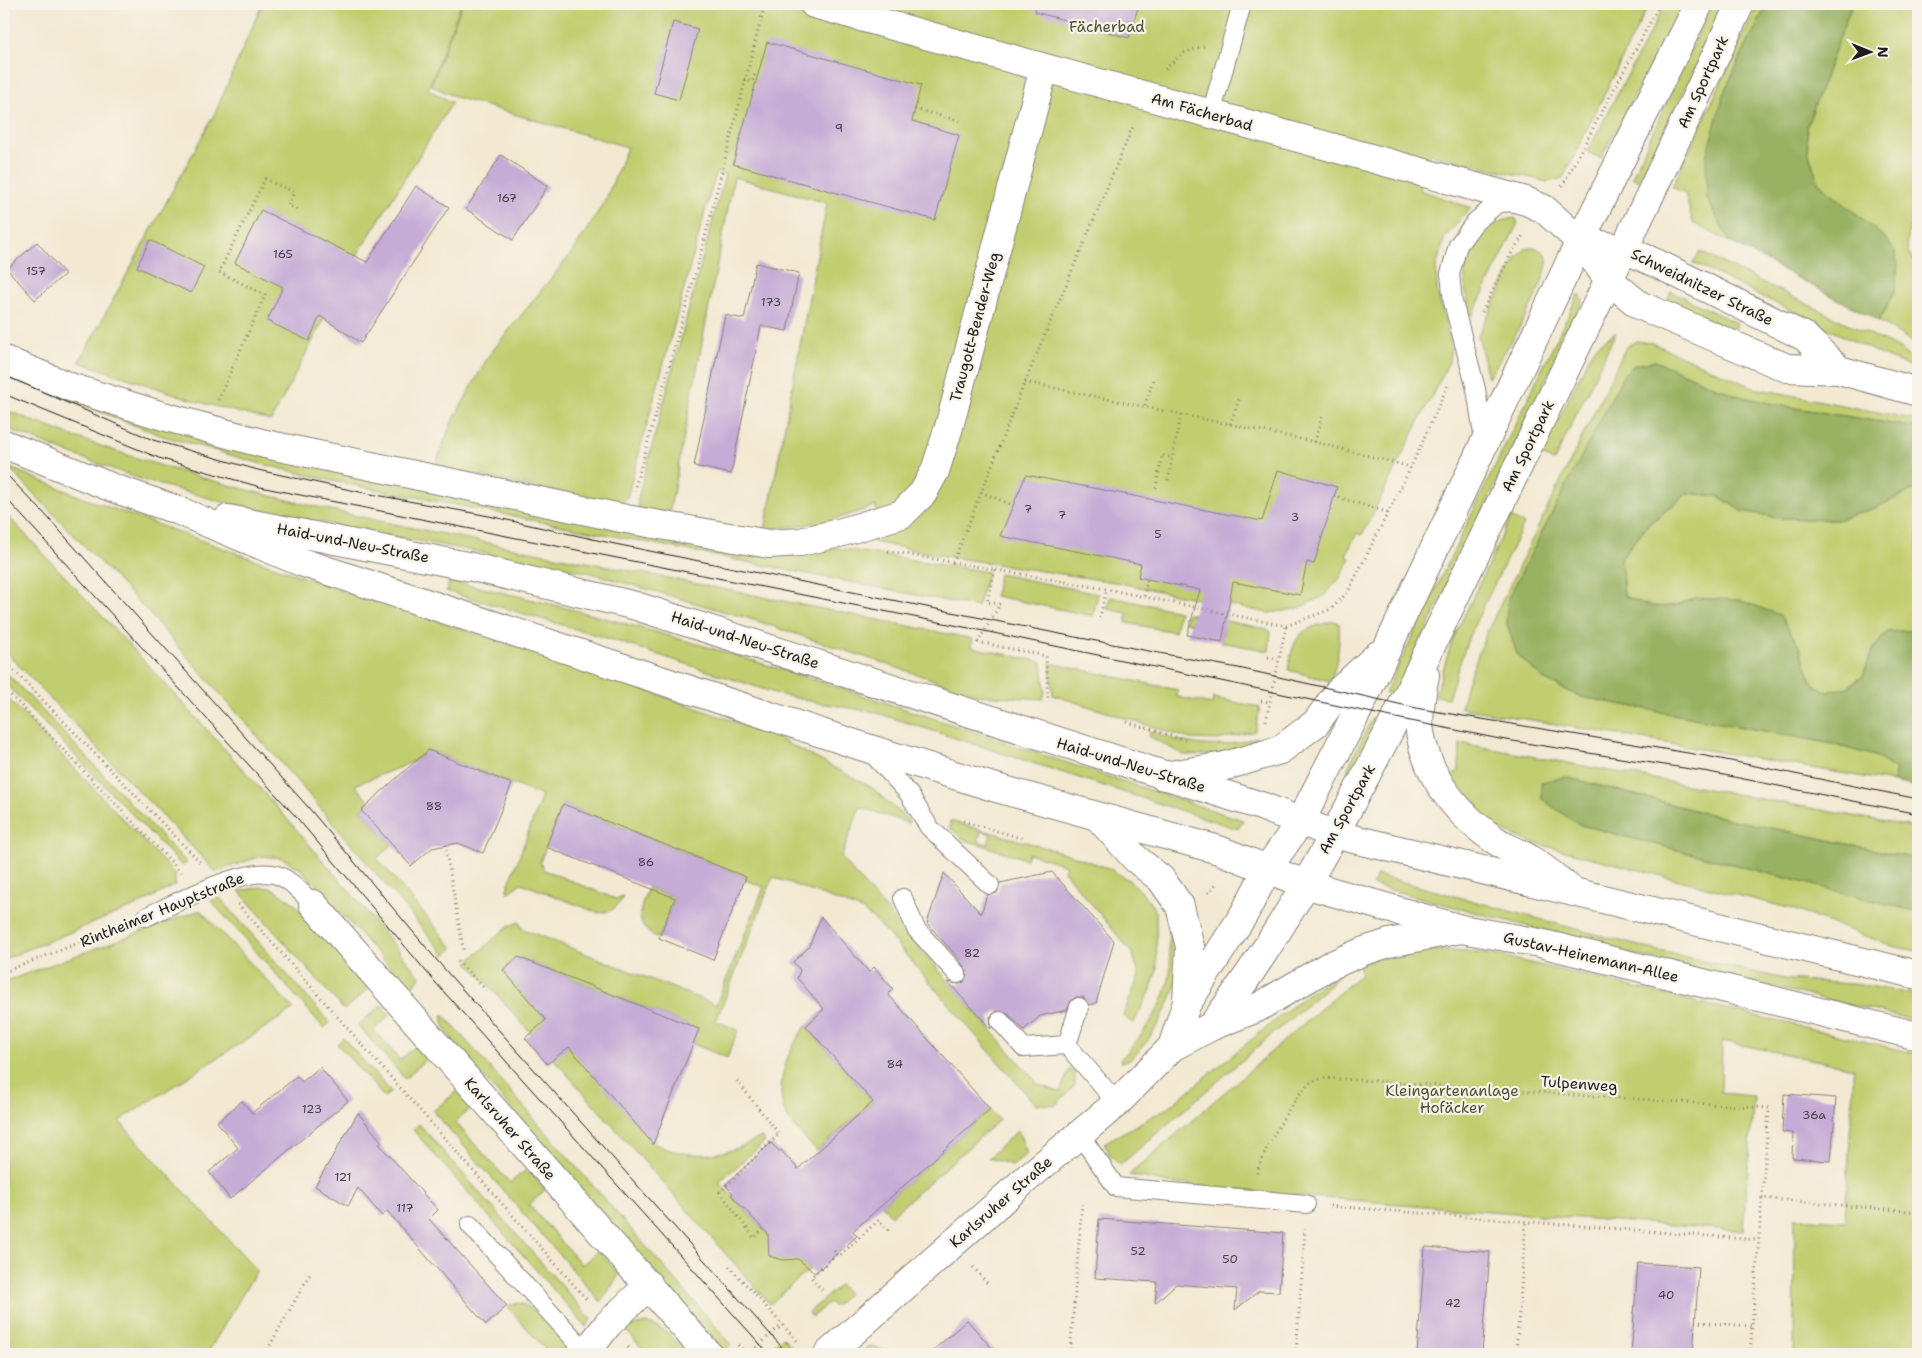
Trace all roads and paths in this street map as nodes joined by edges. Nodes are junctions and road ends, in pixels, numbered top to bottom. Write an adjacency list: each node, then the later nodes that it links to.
1 (765, 4): 12 (path)
2 (814, 4): 10 (street, Am Fächerbad)
3 (1242, 4): 9 (lane)
4 (1540, 4): 8 (path)
5 (1660, 4): 17 (path)
6 (1699, 4): 19 (street)
7 (1740, 4): 20 (street, Am Sportpark)
8 (1547, 6)
9 (1232, 42): 13 (path); 15 (lane)
10 (1044, 68): 13 (street, Am Fächerbad); 46 (street, Traugott-Bender-Weg)
11 (757, 75): 12 (path)
12 (744, 79): 46 (path)
13 (1146, 96): 15 (street, Am Fächerbad); 26 (path)
14 (915, 109): 16 (path)
15 (1211, 114): 17 (street, Am Fächerbad)
16 (960, 121)
17 (1535, 205): 19 (street, Am Fächerbad); 22 (path); 22 (lane)
18 (300, 211): 33 (path)
19 (1580, 242): 20 (street, Schweidnitzer Straße); 21 (street, Schweidnitzer Straße); 36 (street)
20 (1624, 249): 21 (street, Am Sportpark); 24 (street, Schweidnitzer Straße)
21 (1609, 280): 24 (street, Schweidnitzer Straße); 55 (street, Am Sportpark)
22 (1465, 346): 36 (lane); 38 (path)
23 (4, 360): 33 (street)
24 (1839, 370): 27 (street, Schweidnitzer Straße)
25 (1153, 380): 29 (path)
26 (1025, 382): 29 (path); 41 (path)
27 (1918, 392)
28 (1240, 397): 32 (path)
29 (1145, 405): 30 (path)
30 (1181, 413): 32 (path); 37 (path)
31 (1322, 416): 34 (path)
32 (1230, 424): 34 (path)
33 (205, 428): 46 (street)
34 (1315, 442): 38 (path)
35 (4, 444): 44 (street, Haid-und-Neu-Straße)
36 (1485, 444): 56 (street)
37 (1173, 458): 39 (path); 40 (path)
38 (1411, 467): 45 (path)
39 (1168, 480)
40 (1156, 488)
41 (981, 492): 43 (path); 48 (path)
42 (1334, 496): 45 (path)
43 (1012, 505)
44 (177, 510): 66 (street, Haid-und-Neu-Straße); 68 (street, Haid-und-Neu-Straße)
45 (1389, 513): 54 (path)
46 (626, 519)
47 (880, 550): 48 (path)
48 (953, 563): 49 (path)
49 (995, 570): 51 (path); 61 (path)
50 (1148, 576): 52 (path)
51 (1106, 589): 52 (path); 53 (path)
52 (1144, 596): 54 (path)
53 (1100, 618)
54 (1286, 626): 58 (path)
55 (1435, 636): 72 (street, Am Sportpark); 79 (street)
56 (1386, 648): 67 (street); 71 (street)
57 (1268, 657): 58 (path)
58 (1278, 659): 63 (path)
59 (4, 660): 76 (path)
60 (4, 688): 80 (path)
61 (1048, 699)
62 (1262, 701): 63 (path)
63 (1270, 702): 67 (path)
64 (1126, 722): 65 (path)
65 (1192, 741)
66 (868, 748): 69 (street, Haid-und-Neu-Straße); 78 (lane)
67 (1272, 753): 68 (street)
68 (1163, 776): 71 (street, Haid-und-Neu-Straße)
69 (1099, 818): 75 (street, Haid-und-Neu-Straße); 91 (street)
70 (959, 820): 73 (path)
71 (1300, 822): 72 (street); 75 (street, Karlsruher Straße)
72 (1333, 834): 77 (street, Am Sportpark); 79 (street)
73 (1024, 839)
74 (445, 845): 85 (path)
75 (1268, 868): 77 (street, Gustav-Heinemann-Allee); 91 (street, Karlsruher Straße)
76 (221, 884): 80 (lane, Rintheimer Hauptstraße); 82 (lane, Rintheimer Hauptstraße); 121 (path)
77 (1305, 884): 84 (street, Gustav-Heinemann-Allee); 94 (street, Karlsruher Straße)
78 (990, 885)
79 (1574, 892): 89 (street)
80 (199, 893): 83 (lane, Rintheimer Hauptstraße)
81 (902, 898): 88 (lane)
82 (313, 904): 118 (street, Karlsruher Straße)
83 (146, 917): 87 (path, Rintheimer Hauptstraße)
84 (1462, 929): 94 (street); 95 (street, Gustav-Heinemann-Allee)
85 (464, 953)
86 (458, 960): 90 (path)
87 (4, 972)
88 (957, 974)
89 (1918, 975)
90 (486, 990)
91 (1186, 1004): 97 (street, Karlsruher Straße)
92 (1079, 1007): 96 (lane)
93 (1000, 1021): 96 (lane)
94 (1212, 1026): 97 (street, Karlsruher Straße)
95 (1918, 1036)
96 (1067, 1045): 99 (lane)
97 (1172, 1047): 99 (street, Karlsruher Straße)
98 (738, 1081): 109 (path)
99 (1117, 1103): 100 (street, Karlsruher Straße)
100 (1080, 1135): 104 (lane); 124 (street, Karlsruher Straße)
101 (1259, 1161): 102 (path, Tulpenweg)
102 (1762, 1198): 106 (path); 111 (path)
103 (1082, 1204): 129 (path)
104 (1306, 1204): 130 (path)
105 (1329, 1206): 107 (path)
106 (1918, 1212)
107 (1526, 1222): 111 (path); 131 (path)
108 (470, 1226): 125 (lane)
109 (763, 1229)
110 (890, 1232): 113 (path)
111 (1758, 1240): 123 (path)
112 (832, 1249): 113 (path)
113 (837, 1254): 119 (path)
114 (968, 1260): 117 (path)
115 (729, 1266): 122 (path)
116 (312, 1272): 126 (path)
117 (988, 1284)
118 (649, 1285): 121 (street); 127 (street, Karlsruher Straße)
119 (822, 1290)
120 (1695, 1322): 123 (path)
121 (608, 1324): 125 (street)
122 (782, 1325): 124 (path); 128 (path)
123 (1752, 1326): 132 (path)
124 (816, 1351)
125 (586, 1353)
126 (265, 1354)
127 (708, 1354)
128 (748, 1354)
129 (1070, 1354)
130 (1296, 1354)
131 (1516, 1354)
132 (1750, 1354)

